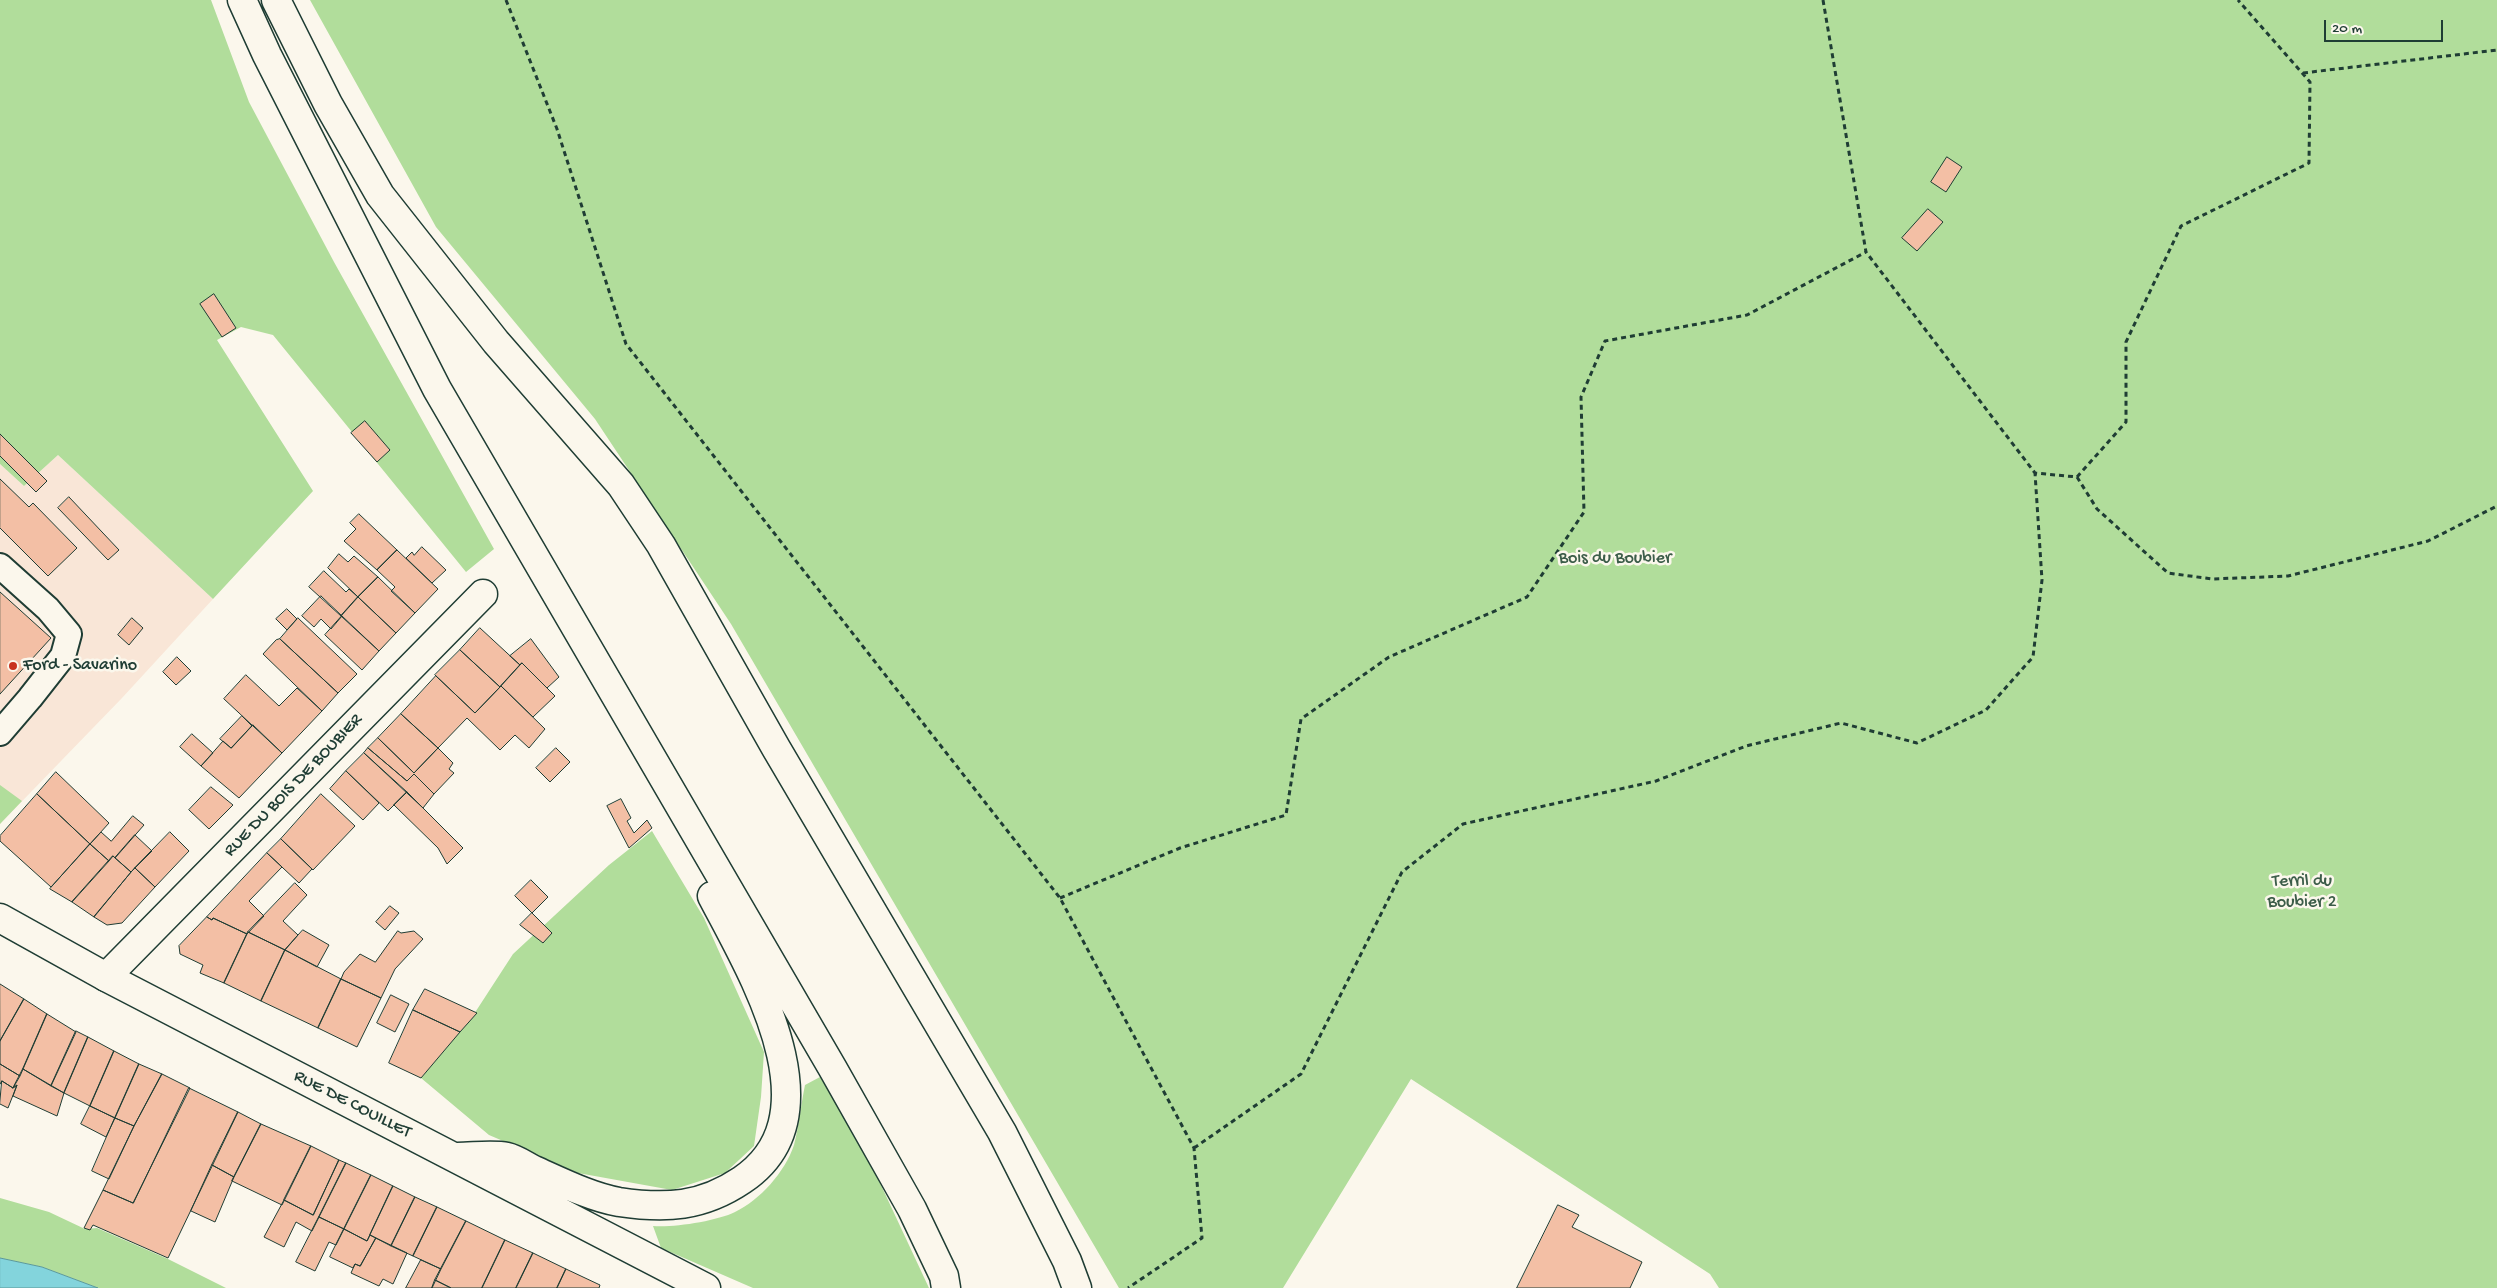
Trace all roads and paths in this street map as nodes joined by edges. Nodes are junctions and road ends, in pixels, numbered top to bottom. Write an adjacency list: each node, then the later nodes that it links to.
1 (242, 0): 15 (main road)
2 (276, 0): 23 (main road)
3 (506, 0): 16 (path)
4 (1823, 0): 8 (path)
5 (2238, 0): 7 (path)
6 (2497, 50): 7 (path)
7 (2303, 73): 10 (path)
8 (1866, 252): 9 (path); 16 (path)
9 (2035, 473): 10 (path); 19 (path)
10 (2077, 477): 11 (path)
11 (2497, 506)
12 (0, 566): 14 (lane)
13 (483, 594): 18 (main road, RUE DU BOIS DE BOUBIER)
14 (0, 733)
15 (677, 802): 20 (main road); 22 (main road)
16 (1060, 898): 19 (path)
17 (0, 918): 18 (main road, RUE DE COUILLET)
18 (106, 978): 20 (main road, RUE DE COUILLET)
19 (1194, 1148): 24 (path)
20 (450, 1157): 21 (main road, RUE DE COUILLET)
21 (706, 1288)
22 (946, 1288)
23 (1076, 1288)
24 (1128, 1288)

